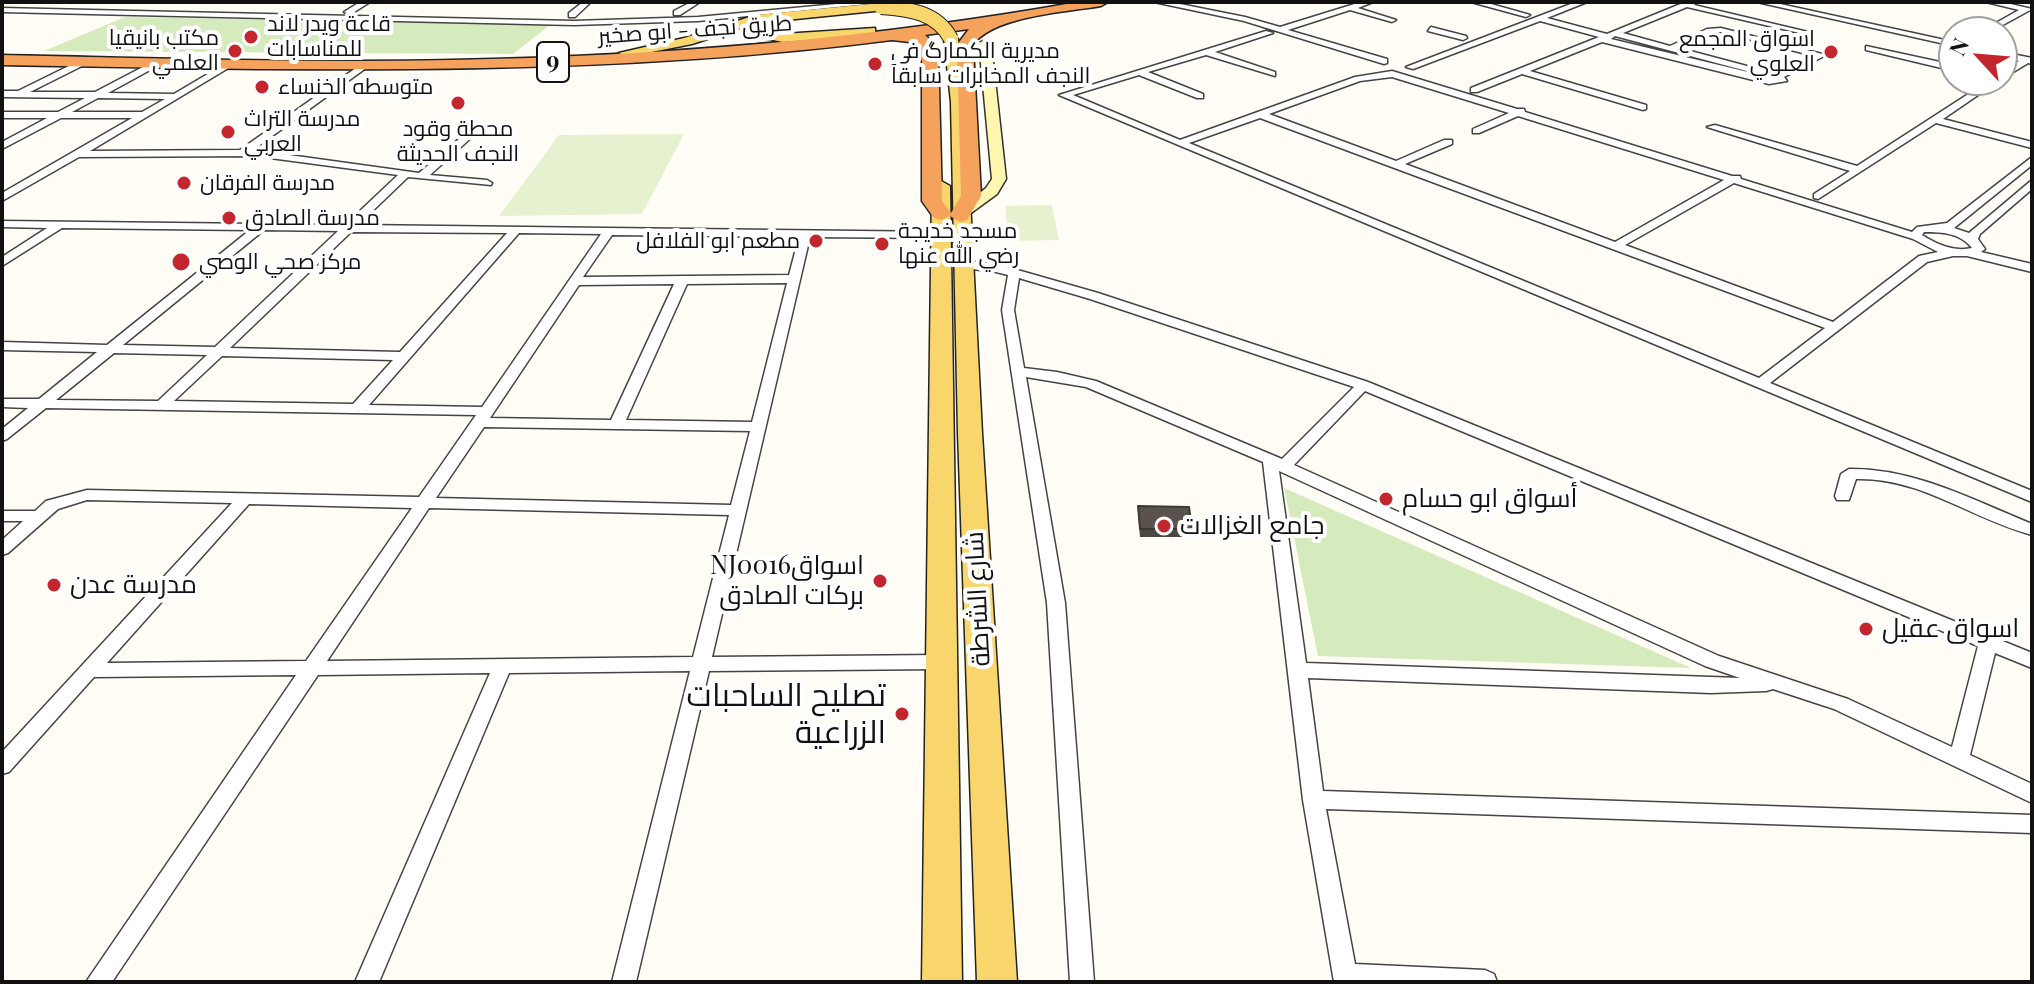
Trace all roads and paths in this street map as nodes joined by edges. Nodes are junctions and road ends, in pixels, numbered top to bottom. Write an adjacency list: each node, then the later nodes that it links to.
1 (105, 2): 21 (street)
2 (366, 2): 27 (street)
3 (587, 2): 33 (street)
4 (696, 2): 28 (street)
5 (815, 2): 16 (street)
6 (1068, 2): 37 (highway, 9)
7 (1101, 2): 29 (highway, طريق نجف - ابو صخير / 9)
8 (1158, 2): 30 (street)
9 (1369, 2): 23 (street)
10 (1475, 2): 31 (street)
11 (1562, 2): 31 (street)
12 (1583, 2): 32 (street)
13 (1761, 2): 45 (street)
14 (1777, 2): 43 (street)
15 (1990, 2): 25 (street)
16 (804, 3): 24 (street)
17 (1216, 3): 30 (street)
18 (1690, 4): 39 (street); 40 (street)
19 (727, 5): 24 (street)
20 (880, 6): 34 (street, 9); 37 (main road); 42 (main road, bridge); 52 (main road)
21 (92, 7): 22 (street); 26 (street)
22 (2, 8): 26 (street)
23 (1349, 8): 35 (street); 38 (street)
24 (737, 9): 28 (street)
25 (2029, 10)
26 (235, 12): 27 (street); 33 (street)
27 (348, 12): 33 (street)
28 (677, 13): 34 (street)
29 (1027, 15): 44 (highway, طريق نجف - ابو صخير / 9); 103 (highway)
30 (1217, 15): 38 (street)
31 (1526, 15): 41 (street)
32 (1538, 18): 40 (street); 62 (street)
33 (573, 19): 34 (street, 9)
34 (611, 19)
35 (1392, 20)
36 (1431, 29): 41 (street)
37 (870, 31): 52 (highway, 9)
38 (1274, 32): 51 (street); 55 (street); 61 (street)
39 (1804, 32)
40 (1609, 36): 46 (street); 48 (street); 63 (street)
41 (1463, 38): 55 (street)
42 (945, 39): 103 (main road); 103 (main road, شارع الشرطة)
43 (1938, 39)
44 (850, 40): 59 (highway, طريق نجف - ابو صخير / 9); 103 (highway)
45 (1938, 40)
46 (1642, 41): 48 (street); 50 (street)
47 (985, 43): 103 (street)
48 (1629, 46): 67 (street)
49 (1869, 48): 60 (street)
50 (1670, 49): 67 (street); 67 (street)
51 (1207, 52): 64 (street); 65 (street)
52 (626, 53): 59 (highway, طريق نجف - ابو صخير / 9)
53 (2, 59): 54 (highway, طريق نجف - ابو صخير / 9); 57 (highway, طريق نجف - ابو صخير / 9)
54 (85, 61): 56 (highway, طريق نجف - ابو صخير / 9); 71 (street)
55 (1394, 61): 61 (street); 62 (street)
56 (158, 62): 58 (highway, طريق نجف - ابو صخير / 9); 72 (street)
57 (307, 62): 58 (highway, طريق نجف - ابو صخير / 9); 59 (highway, طريق نجف - ابو صخير / 9)
58 (231, 64): 73 (street)
59 (352, 64): 91 (street)
60 (1938, 64)
61 (1372, 67): 66 (street); 68 (street)
62 (1411, 68): 66 (street); 69 (street)
63 (1522, 71): 69 (street); 77 (street)
64 (1139, 72): 74 (street); 88 (street)
65 (1272, 74)
66 (1393, 74): 68 (street); 78 (street)
67 (1778, 77)
68 (1358, 79): 79 (street)
69 (1474, 90): 101 (street)
70 (2, 94): 71 (street)
71 (18, 94): 72 (street); 76 (street)
72 (96, 95): 73 (street); 81 (street)
73 (175, 96): 82 (street)
74 (1200, 96)
75 (1972, 96): 83 (street)
76 (2, 102)
77 (1643, 107)
78 (1521, 111): 85 (street); 98 (street)
79 (1259, 114): 88 (street); 94 (street)
80 (2, 115): 81 (street)
81 (60, 115): 82 (street); 90 (street)
82 (143, 115): 92 (street)
83 (1935, 120): 89 (street); 95 (street)
84 (1712, 127): 95 (street)
85 (1476, 131)
86 (469, 135): 97 (street)
87 (1448, 142): 94 (street)
88 (1180, 143): 131 (street)
89 (2032, 145)
90 (2, 146)
91 (242, 153): 92 (street); 96 (street)
92 (77, 154): 102 (street)
93 (2032, 160): 109 (street)
94 (1395, 165): 114 (street)
95 (1859, 170): 101 (street)
96 (405, 174): 97 (street); 108 (street)
97 (421, 177): 99 (street)
98 (1736, 178): 113 (street); 114 (street)
99 (487, 183)
100 (2032, 183): 115 (street)
101 (1818, 196): 107 (street)
102 (2, 198)
103 (947, 222): 112 (street); 119 (main road, شارع الشرطة); 138 (main road, شارع الشرطة)
104 (2, 224): 105 (street)
105 (59, 225): 106 (street); 118 (street)
106 (260, 228): 108 (street); 127 (street)
107 (1928, 228): 109 (street); 113 (street)
108 (345, 229): 110 (street); 128 (street)
109 (1941, 229): 115 (street)
110 (515, 231): 111 (street); 129 (street)
111 (608, 232): 112 (street); 124 (street)
112 (805, 234): 122 (street)
113 (1919, 239): 116 (street); 117 (street)
114 (1616, 246): 125 (street)
115 (1973, 246): 116 (street); 120 (street)
116 (1954, 252): 117 (street)
117 (1923, 259): 125 (street)
118 (2, 262)
119 (964, 265): 121 (street); 138 (main road, شارع الشرطة)
120 (2032, 268)
121 (1014, 273): 130 (street); 132 (street)
122 (794, 279): 123 (street); 140 (street)
123 (682, 280): 124 (street); 139 (street)
124 (575, 281): 137 (street)
125 (1835, 327): 131 (street)
126 (2, 346): 127 (street)
127 (113, 347): 128 (street); 134 (street)
128 (223, 350): 129 (street); 135 (street)
129 (404, 356): 136 (street)
130 (1019, 372): 142 (street); 172 (street)
131 (1760, 384): 144 (street)
132 (1363, 385): 142 (street); 152 (street)
133 (2, 403): 134 (street)
134 (42, 403): 135 (street); 141 (street)
135 (162, 405): 136 (street)
136 (357, 409): 137 (street)
137 (483, 416): 139 (street); 146 (street)
138 (955, 420): 154 (main road, شارع الشرطة); 171 (main road, شارع الشرطة)
139 (617, 424): 140 (street)
140 (758, 427): 147 (street)
141 (2, 436)
142 (1277, 463): 159 (street); 160 (street)
143 (1843, 496): 150 (street)
144 (2032, 497)
145 (243, 501): 146 (street); 149 (street); 158 (street)
146 (423, 505): 147 (street); 157 (street)
147 (738, 510): 155 (street)
148 (2, 516): 149 (street)
149 (38, 516): 151 (street)
150 (2032, 530)
151 (2, 549)
152 (1988, 643): 153 (street); 161 (street)
153 (2032, 661)
154 (942, 662): 155 (street); 170 (main road, شارع الشرطة)
155 (701, 664): 156 (street); 169 (street)
156 (503, 666): 157 (street); 168 (street)
157 (312, 668): 158 (street); 167 (street)
158 (89, 670): 162 (street)
159 (1296, 670): 160 (street); 164 (street)
160 (1775, 683): 161 (street)
161 (1959, 758): 163 (street)
162 (2, 766)
163 (2032, 794)
164 (1314, 800): 165 (street); 166 (street)
165 (2032, 824)
166 (1345, 978): 173 (street)
167 (98, 982)
168 (367, 982)
169 (624, 982)
170 (942, 982)
171 (997, 982)
172 (1082, 982)
173 (1485, 982)

